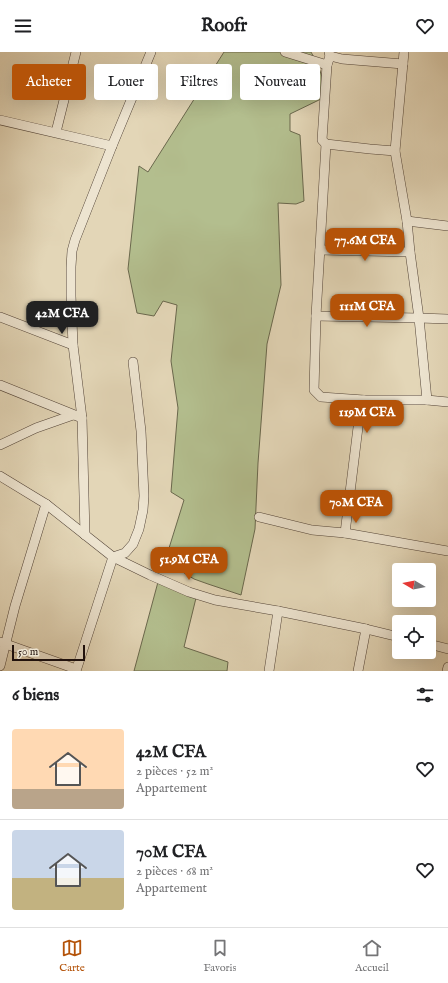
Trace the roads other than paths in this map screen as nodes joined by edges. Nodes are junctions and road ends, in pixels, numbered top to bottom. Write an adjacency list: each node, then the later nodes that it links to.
1 (76, 52): 8 (street)
2 (151, 52): 10 (street)
3 (285, 52): 5 (street)
4 (404, 52): 6 (street)
5 (329, 58): 6 (street); 9 (street)
6 (403, 64): 11 (street)
7 (0, 120): 8 (street)
8 (56, 132): 10 (street)
9 (326, 144): 11 (street); 14 (street)
10 (112, 146): 20 (street)
11 (395, 151): 12 (street)
12 (407, 221): 13 (street); 15 (street)
13 (448, 226)
14 (320, 250): 15 (street); 16 (street)
15 (410, 252): 18 (street)
16 (316, 316): 18 (street); 23 (street)
17 (0, 317): 20 (street)
18 (419, 318): 19 (street); 24 (street)
19 (448, 319)
20 (73, 345): 27 (street)
21 (133, 362): 35 (street)
22 (0, 385): 26 (street)
23 (364, 400): 24 (street); 32 (street)
24 (427, 400): 25 (street)
25 (448, 402)
26 (73, 415): 27 (street); 28 (street)
27 (82, 418): 33 (street)
28 (0, 445)
29 (0, 476): 30 (street)
30 (46, 504): 33 (street); 39 (street)
31 (259, 517): 32 (street)
32 (345, 533): 34 (street)
33 (85, 535): 35 (street)
34 (448, 551)
35 (113, 557): 36 (street); 44 (street)
36 (278, 611): 37 (street); 45 (street)
37 (366, 629): 38 (street); 46 (street)
38 (392, 635)
39 (2, 643): 42 (street); 44 (street)
40 (436, 646): 41 (street)
41 (448, 649)
42 (0, 666)
43 (448, 667): 47 (street)
44 (76, 670)
45 (269, 671)
46 (358, 671)
47 (448, 671)

